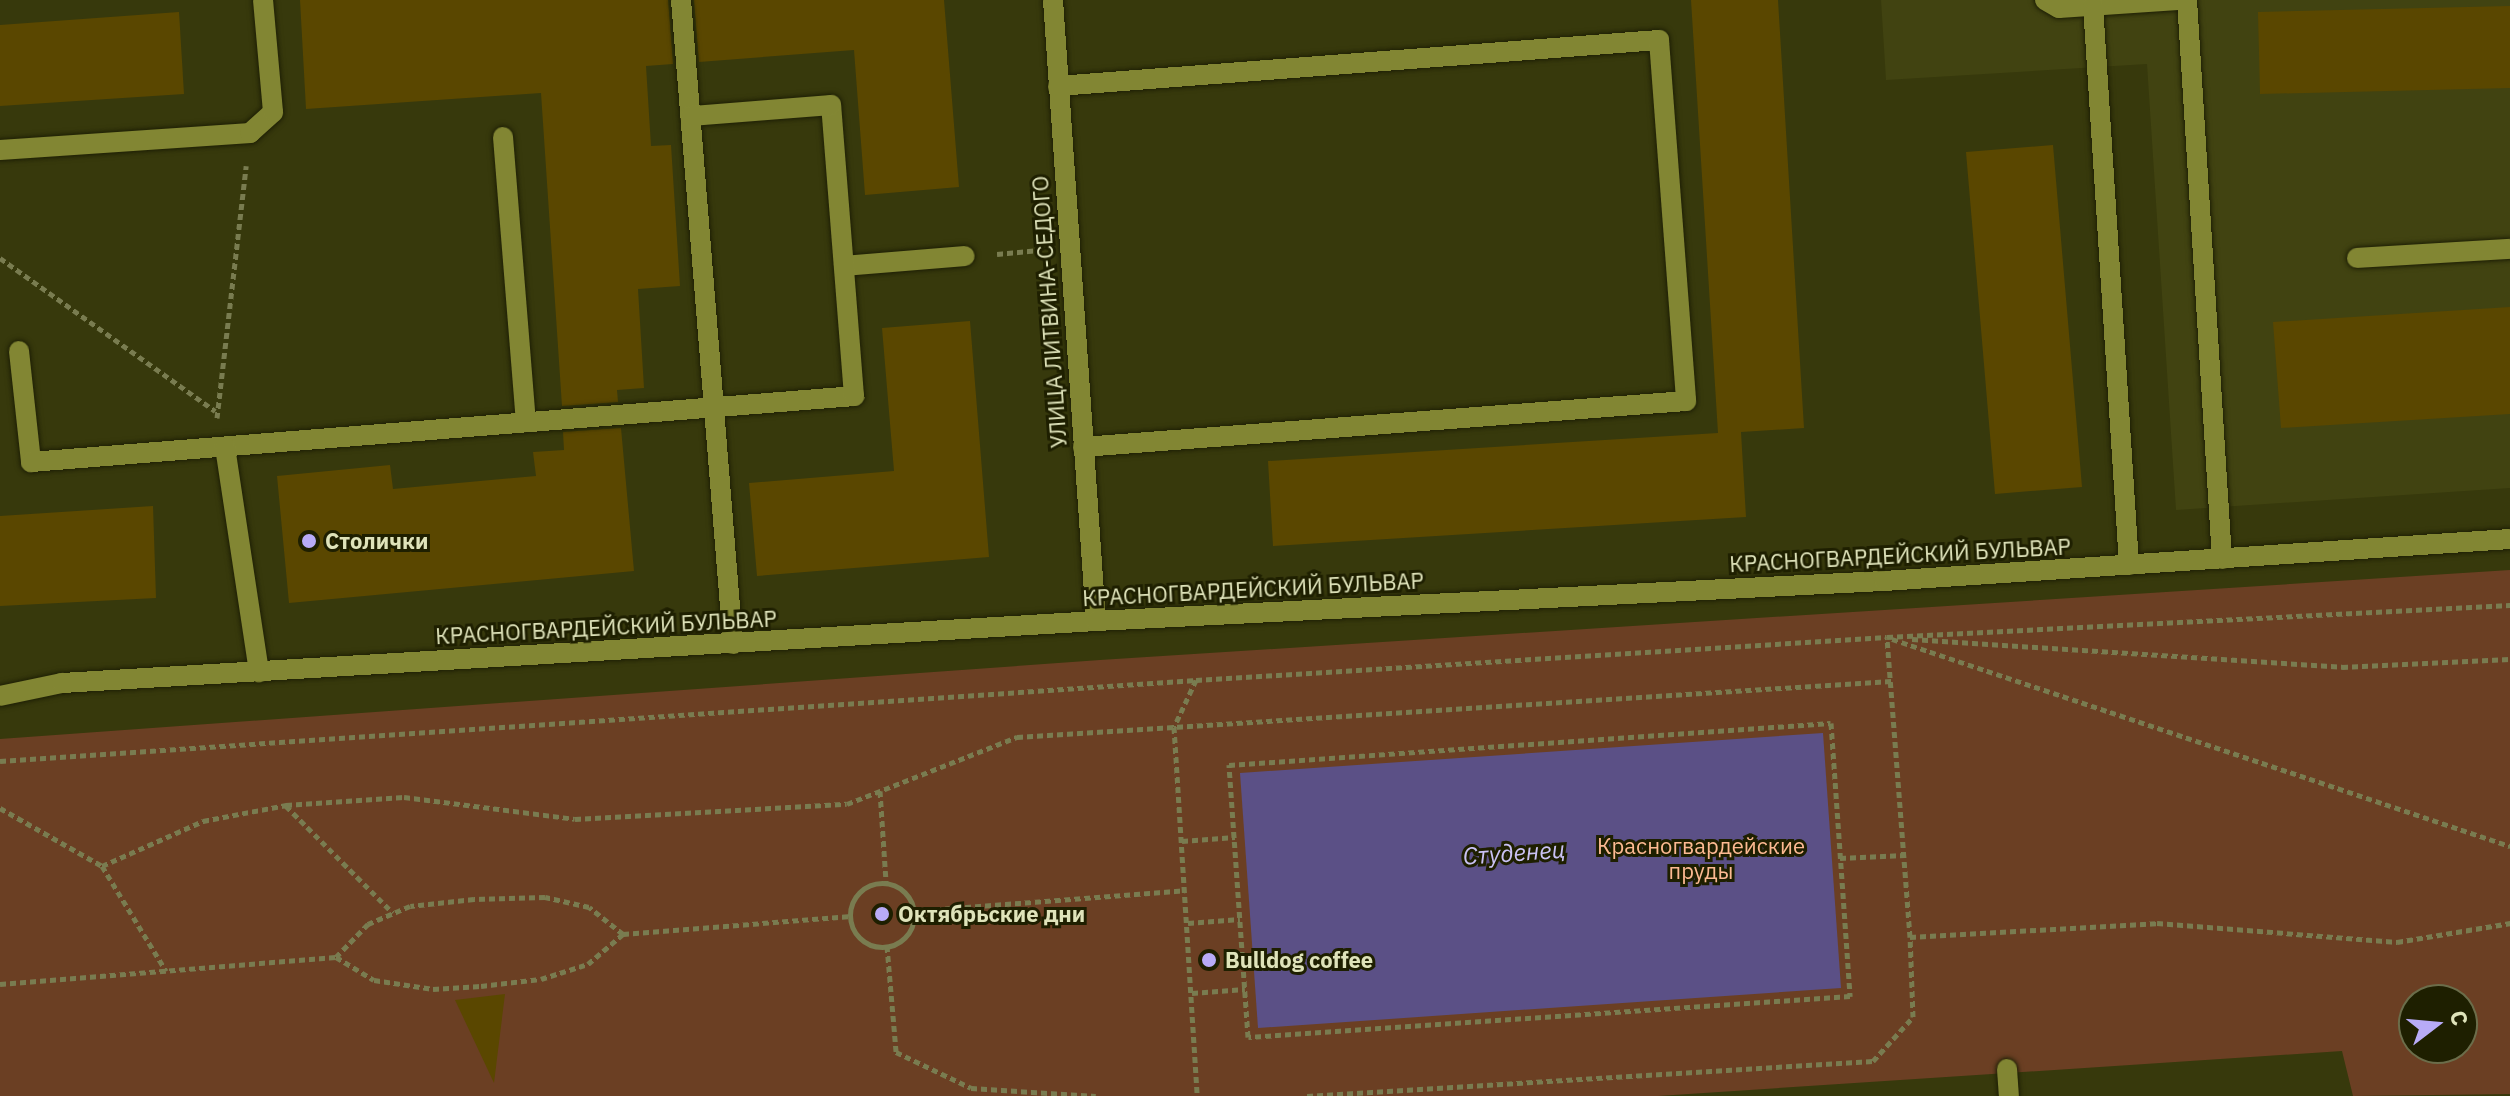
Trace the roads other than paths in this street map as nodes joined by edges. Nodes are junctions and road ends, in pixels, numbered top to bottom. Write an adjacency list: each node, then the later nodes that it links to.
1 (263, 0): 11 (street)
2 (681, 0): 9 (street)
3 (1053, 0): 8 (street, УЛИЦА ЛИТВИНА-СЕДОГО)
4 (2045, 0): 7 (street)
5 (2178, 0): 7 (street)
6 (2187, 0): 22 (street)
7 (2093, 5): 23 (street)
8 (1058, 86): 20 (street, УЛИЦА ЛИТВИНА-СЕДОГО); 20 (street)
9 (690, 116): 15 (street); 17 (street)
10 (503, 137): 18 (street)
11 (0, 150)
12 (2510, 249): 14 (street)
13 (965, 256): 15 (street)
14 (2357, 258)
15 (844, 266): 17 (street)
16 (19, 351): 19 (street)
17 (713, 407): 18 (street); 25 (street)
18 (526, 422): 19 (street)
19 (224, 446): 26 (street)
20 (1083, 447): 24 (street, УЛИЦА ЛИТВИНА-СЕДОГО)
21 (2510, 539): 22 (street, КРАСНОГВАРДЕЙСКИЙ БУЛЬВАР)
22 (2222, 559): 23 (street, КРАСНОГВАРДЕЙСКИЙ БУЛЬВАР)
23 (2129, 565): 24 (street, КРАСНОГВАРДЕЙСКИЙ БУЛЬВАР)
24 (1096, 621): 25 (street, КРАСНОГВАРДЕЙСКИЙ БУЛЬВАР)
25 (733, 644): 26 (street, КРАСНОГВАРДЕЙСКИЙ БУЛЬВАР)
26 (259, 672): 27 (street, КРАСНОГВАРДЕЙСКИЙ БУЛЬВАР)
27 (0, 696)
28 (2007, 1069): 29 (street)
29 (2009, 1096)

